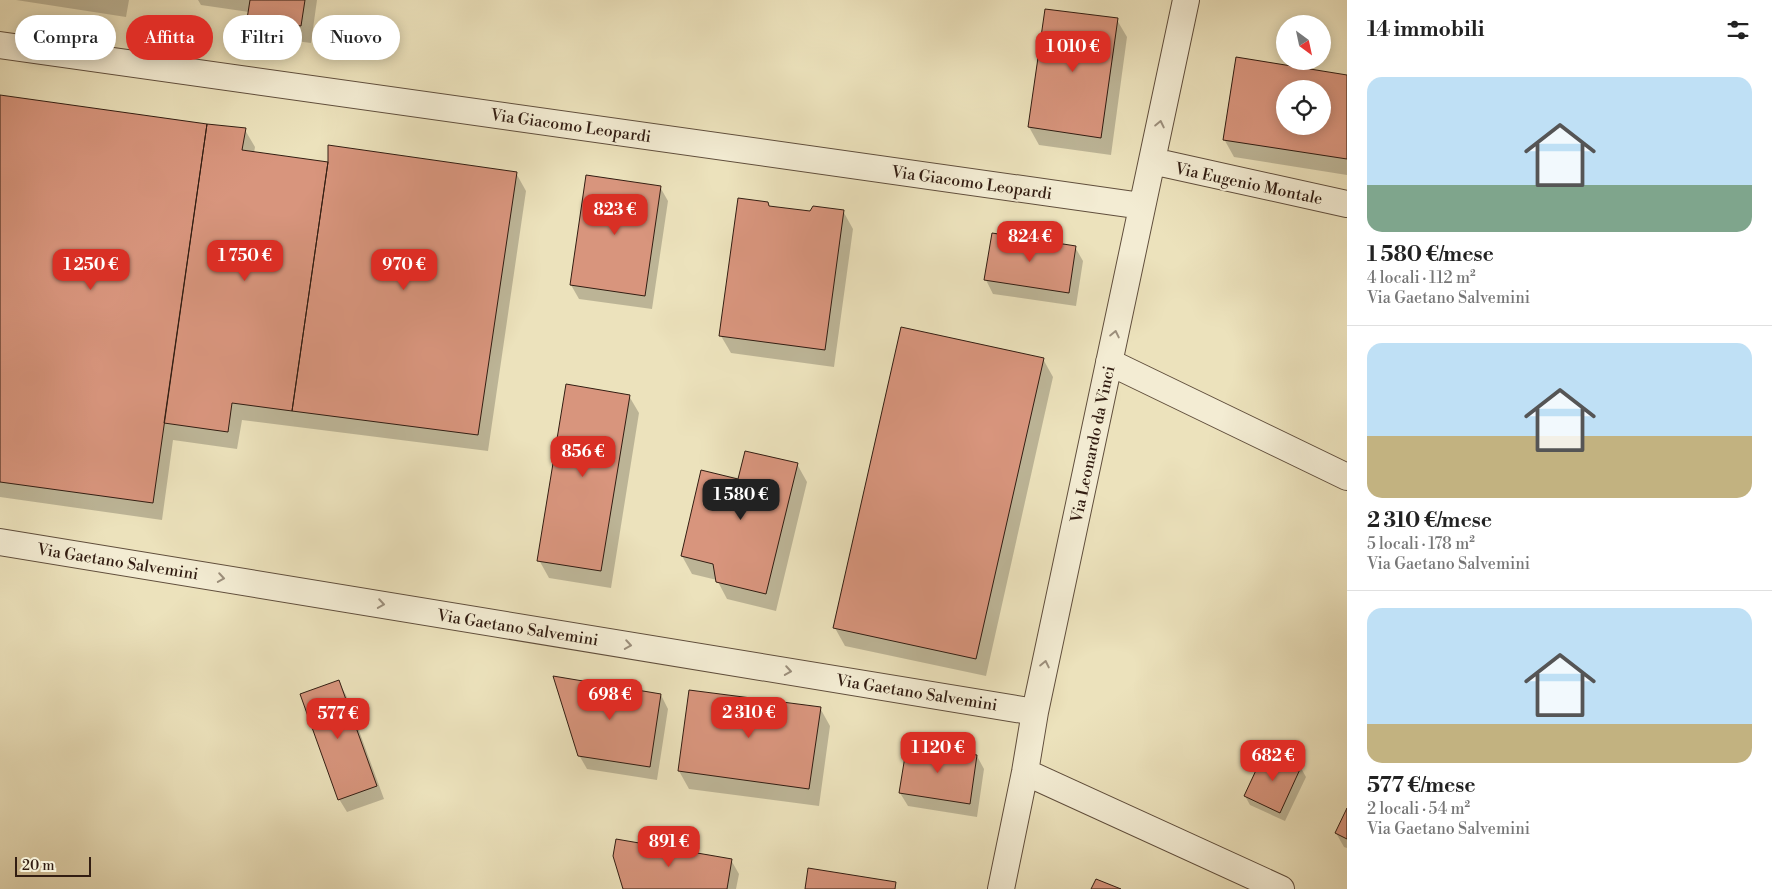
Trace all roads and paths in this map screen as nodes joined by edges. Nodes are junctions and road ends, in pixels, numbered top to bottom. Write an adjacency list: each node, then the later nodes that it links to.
1 (1186, 0): 3 (street, Via Leonardo da Vinci, one-way to 1)
2 (0, 45): 5 (street, Via Giacomo Leopardi)
3 (1152, 161): 4 (street, Via Eugenio Montale); 5 (street, Via Leonardo da Vinci)
4 (1347, 204)
5 (1142, 206): 6 (street, Via Leonardo da Vinci, one-way to 5)
6 (1110, 362): 7 (street); 9 (street, Via Leonardo da Vinci, one-way to 6)
7 (1347, 477)
8 (0, 542): 9 (street, Via Gaetano Salvemini, one-way to 9)
9 (1035, 712): 10 (street, Via Leonardo da Vinci)
10 (1025, 772): 11 (street, Via Leonardo da Vinci); 12 (street)
11 (1001, 889)
12 (1281, 889)

